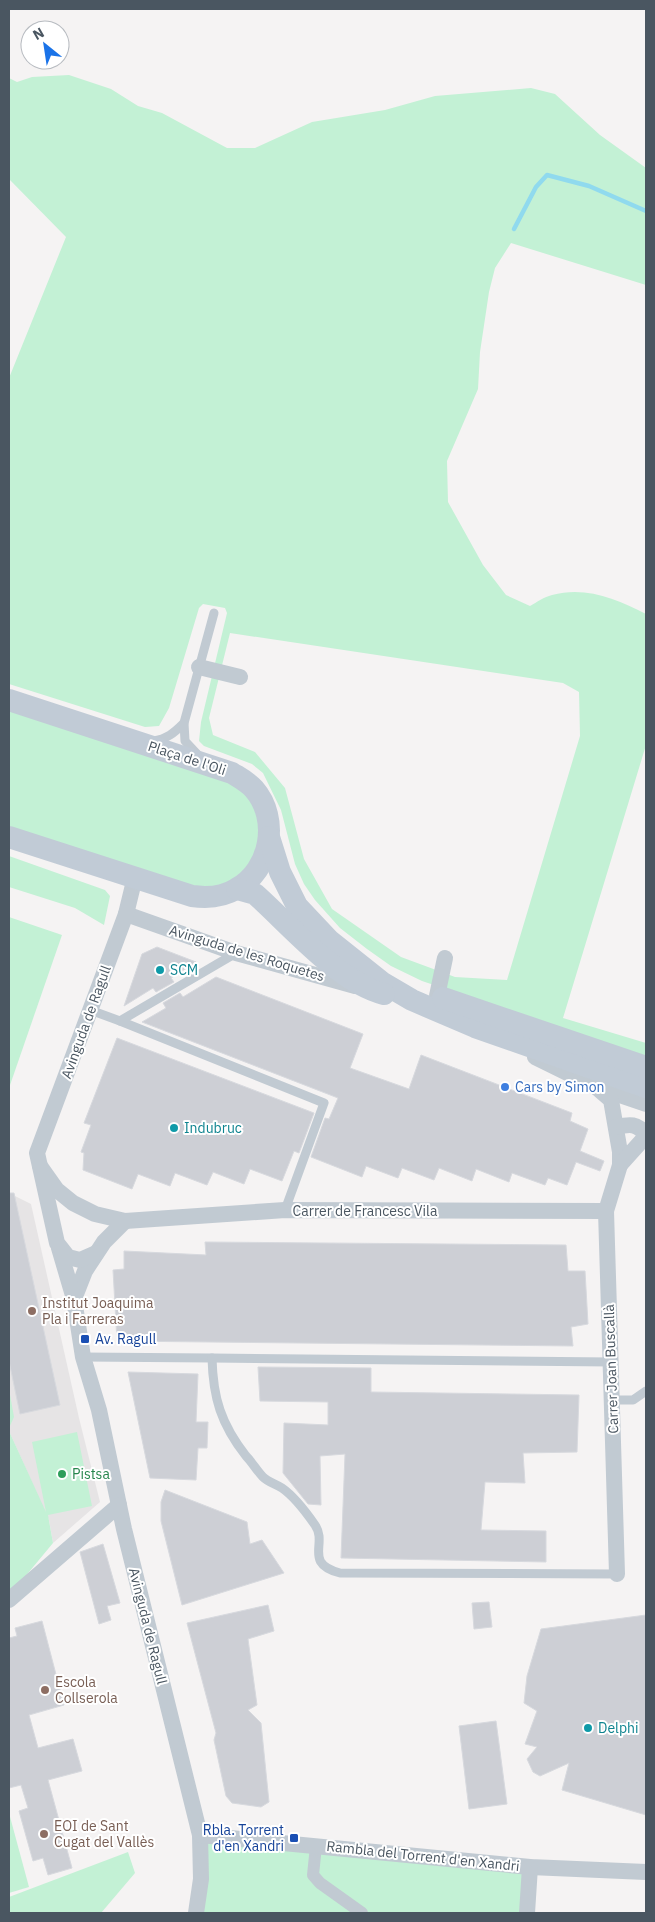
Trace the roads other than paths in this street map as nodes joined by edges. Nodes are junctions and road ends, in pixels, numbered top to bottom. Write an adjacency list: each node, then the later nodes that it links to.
1 (214, 613): 2 (lane)
2 (199, 667): 3 (street); 5 (lane)
3 (240, 677)
4 (9, 700): 6 (main road, Plaça de l'Oli)
5 (184, 723): 6 (lane); 7 (lane)
6 (137, 742): 7 (main road, Plaça de l'Oli)
7 (212, 766): 9 (main road, Plaça de l'Oli)
8 (9, 837): 10 (main road, Plaça de l'Oli)
9 (269, 837): 11 (main road, Plaça de l'Oli); 15 (main road, Avinguda de les Roquetes)
10 (135, 877): 11 (main road, Plaça de l'Oli); 12 (street, Avinguda de Ragull)
11 (236, 889): 16 (main road, Avinguda de les Roquetes)
12 (126, 914): 13 (street, Avinguda de les Roquetes); 19 (street, Avinguda de Ragull)
13 (236, 953): 16 (street, Avinguda de les Roquetes); 20 (lane)
14 (445, 958): 17 (street)
15 (360, 965): 17 (main road); 18 (main road, Avinguda de les Roquetes)
16 (368, 990): 18 (main road, Avinguda de les Roquetes)
17 (437, 996): 22 (main road)
18 (412, 1000): 21 (main road, Avinguda de les Roquetes)
19 (90, 1010): 20 (lane); 29 (street, Avinguda de Ragull)
20 (120, 1022): 31 (lane)
21 (475, 1027): 23 (street); 24 (main road, Avinguda de les Roquetes)
22 (646, 1067)
23 (596, 1087): 25 (street); 26 (street, Carrer Joan Buscallà)
24 (646, 1087)
25 (646, 1104)
26 (616, 1127): 27 (street, Carrer Joan Buscallà); 28 (street, Carrer Joan Buscallà)
27 (646, 1135): 28 (street, Carrer Joan Buscallà)
28 (620, 1165): 32 (street, Carrer Joan Buscallà)
29 (40, 1166): 30 (street); 35 (street)
30 (73, 1203): 33 (street); 35 (street)
31 (285, 1210): 32 (street, Carrer de Francesc Vila); 34 (street, Carrer de Francesc Vila)
32 (606, 1211): 41 (street, Carrer Joan Buscallà)
33 (95, 1214): 34 (street, Carrer de Francesc Vila); 37 (street)
34 (125, 1221): 37 (street)
35 (53, 1226): 36 (street)
36 (57, 1243): 37 (street); 38 (street)
37 (100, 1247): 38 (street)
38 (74, 1299): 39 (street)
39 (81, 1349): 40 (lane); 44 (street, Avinguda de Ragull)
40 (212, 1358): 41 (lane); 45 (lane)
41 (611, 1362): 43 (street, Carrer Joan Buscallà)
42 (646, 1391): 43 (lane)
43 (612, 1400): 45 (street, Carrer Joan Buscallà)
44 (119, 1505): 46 (street); 47 (street, Avinguda de Ragull)
45 (617, 1574)
46 (9, 1600)
47 (200, 1835): 48 (street, Rambla del Torrent d'en Xandri); 51 (street, Avinguda de Ragull)
48 (316, 1846): 49 (street, Rambla del Torrent d'en Xandri); 52 (street)
49 (530, 1867): 50 (street, Rambla del Torrent d'en Xandri); 53 (street)
50 (646, 1872)
51 (196, 1913)
52 (362, 1913)
53 (527, 1913)

